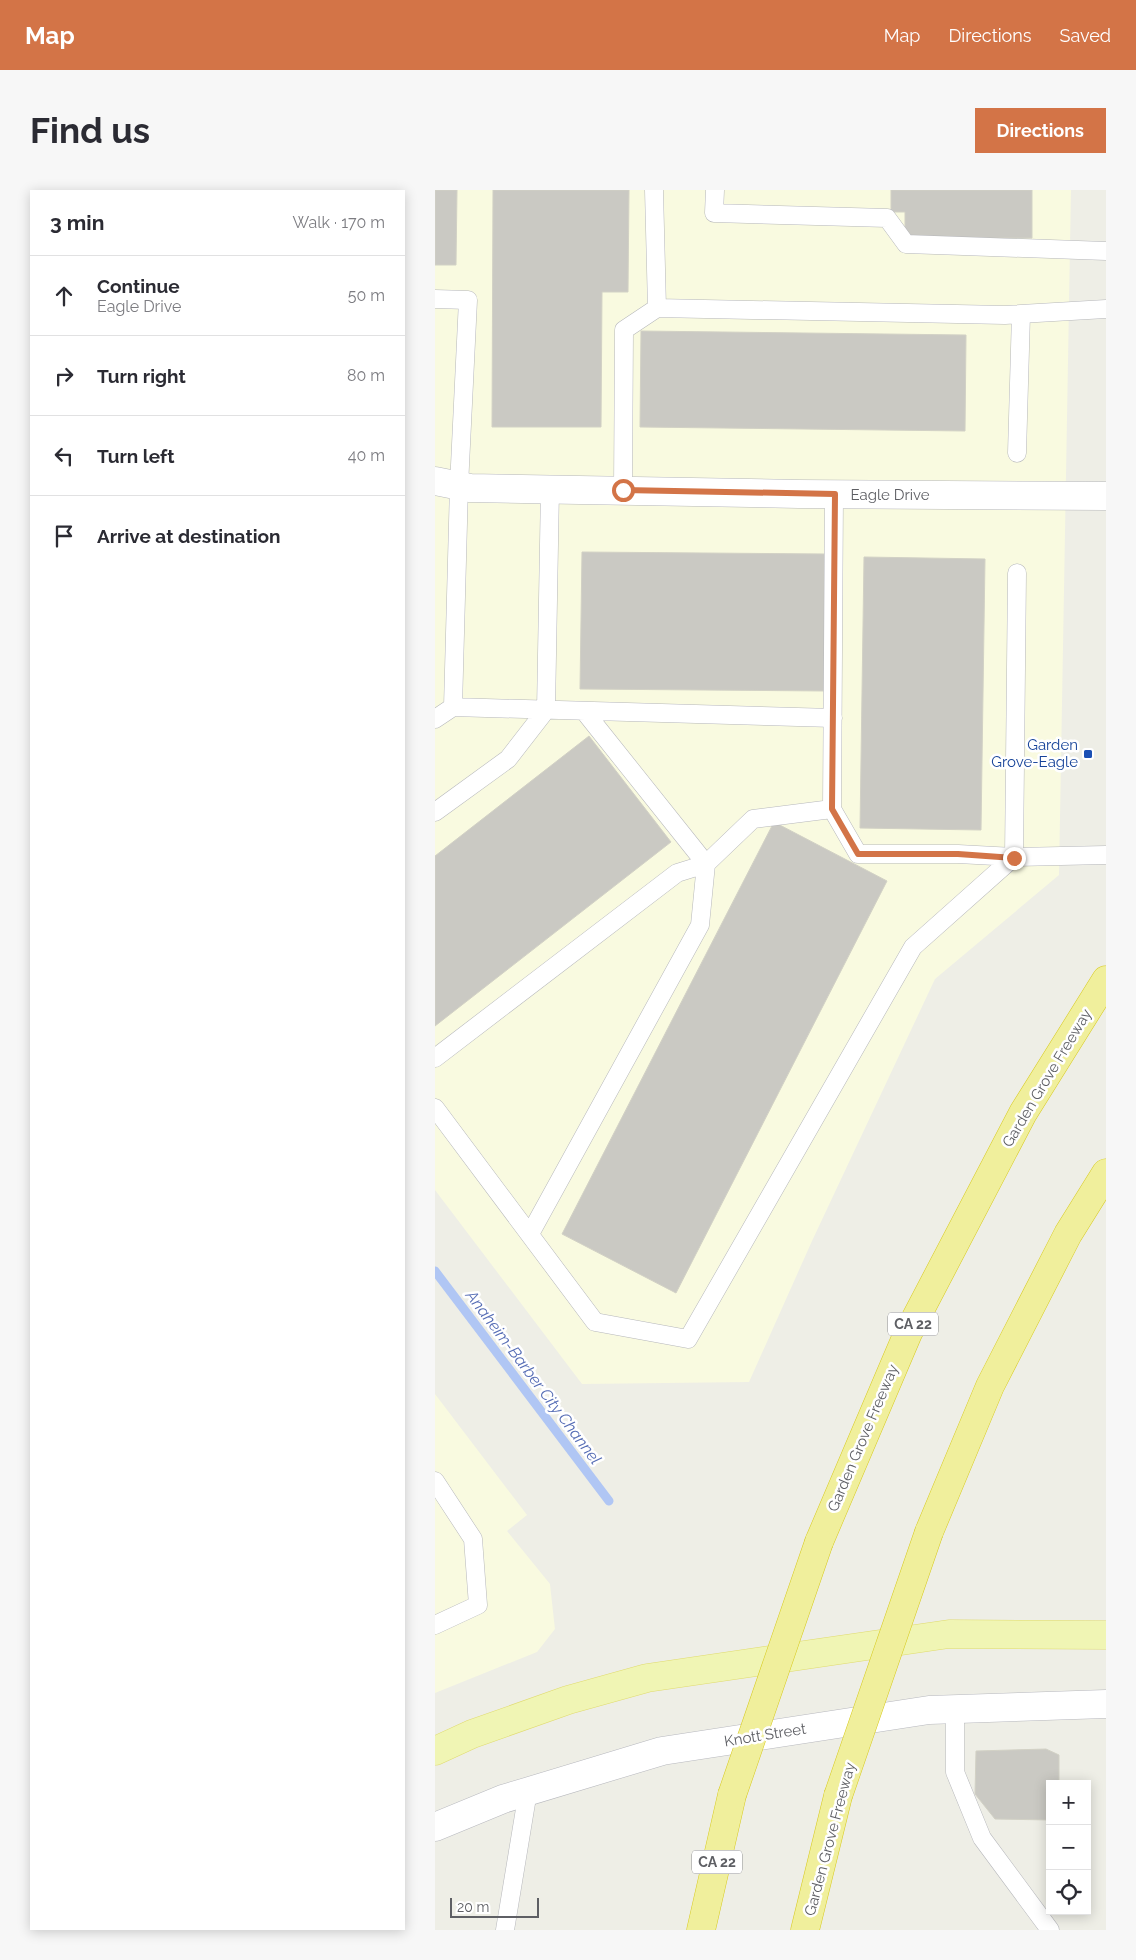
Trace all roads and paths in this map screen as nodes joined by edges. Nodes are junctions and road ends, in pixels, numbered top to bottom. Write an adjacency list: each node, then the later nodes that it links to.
1 (655, 190): 5 (lane)
2 (715, 190): 3 (lane)
3 (1106, 251)
4 (435, 299): 9 (lane)
5 (657, 308): 7 (lane); 11 (lane)
6 (1106, 308): 7 (lane)
7 (1021, 314): 8 (lane)
8 (1017, 452)
9 (447, 483): 10 (main road, Eagle Drive); 15 (lane)
10 (550, 489): 11 (main road, Eagle Drive); 16 (lane)
11 (623, 490): 12 (main road, Eagle Drive)
12 (835, 494): 13 (main road, Eagle Drive); 18 (lane)
13 (1106, 496)
14 (1017, 573): 23 (lane)
15 (453, 707): 16 (lane); 19 (lane)
16 (546, 710): 17 (lane); 21 (lane)
17 (584, 711): 18 (lane); 24 (lane)
18 (833, 718): 20 (lane)
19 (435, 720)
20 (832, 809): 23 (lane); 24 (lane)
21 (435, 812)
22 (1106, 856): 23 (lane)
23 (1014, 858): 29 (lane)
24 (706, 864): 26 (lane); 29 (lane)
25 (1106, 980): 40 (highway, Garden Grove Freeway / CA 22, bridge)
26 (435, 1058)
27 (435, 1108): 29 (lane)
28 (1106, 1173): 41 (highway, Garden Grove Freeway, bridge)
29 (530, 1234)
30 (435, 1481): 31 (lane)
31 (441, 1498): 32 (lane)
32 (435, 1625)
33 (1106, 1635): 36 (main road)
34 (1106, 1704): 35 (main road, Knott Street)
35 (955, 1709): 37 (main road, Knott Street); 42 (lane)
36 (435, 1751)
37 (528, 1792): 38 (main road, Knott Street); 39 (lane)
38 (435, 1827)
39 (505, 1930)
40 (701, 1930)
41 (805, 1930)
42 (1050, 1930)

